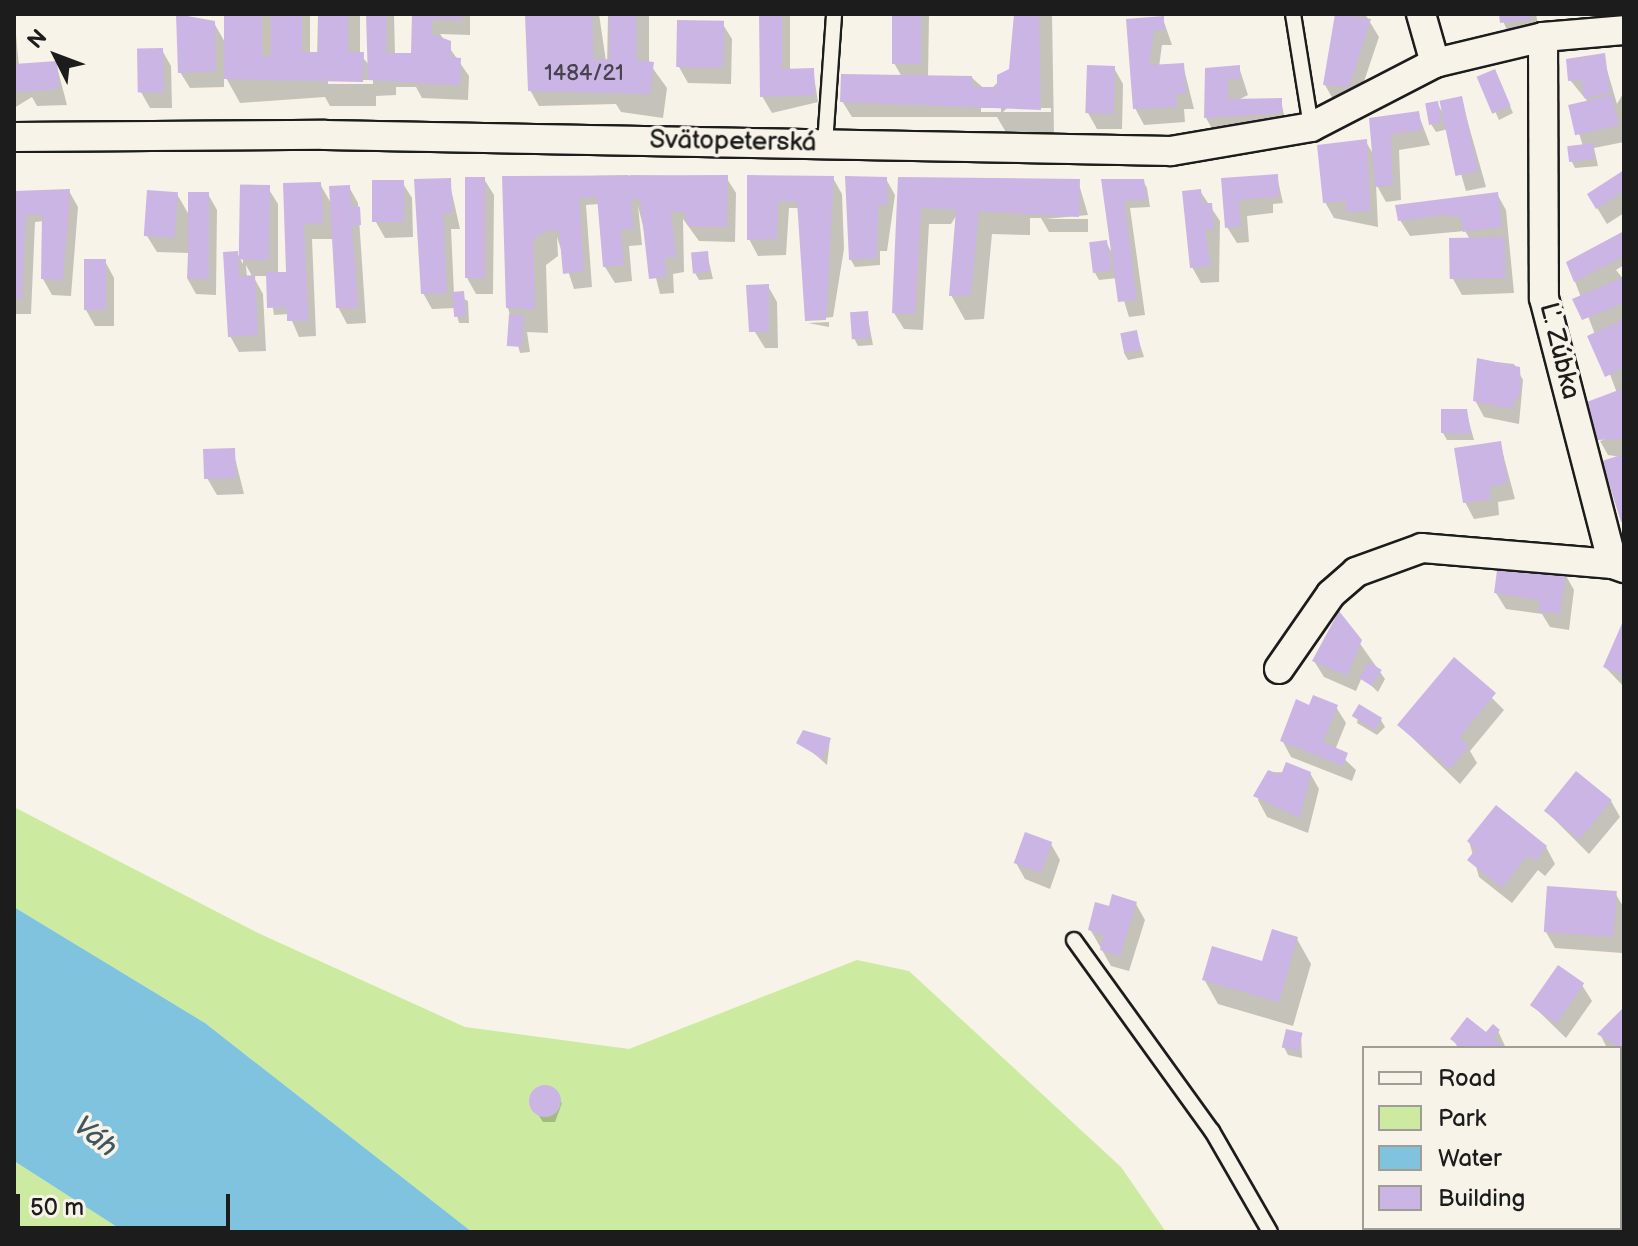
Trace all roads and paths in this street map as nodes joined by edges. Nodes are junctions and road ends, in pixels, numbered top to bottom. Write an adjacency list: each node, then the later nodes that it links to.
1 (834, 14): 9 (lane)
2 (1293, 14): 7 (lane)
3 (1421, 14): 6 (street)
4 (1624, 30): 5 (street, Svätopeterská)
5 (1543, 37): 6 (street, Svätopeterská); 10 (street, Ľ. Zúbka)
6 (1435, 63): 7 (street, Svätopeterská)
7 (1311, 127): 9 (street, Svätopeterská)
8 (14, 137): 9 (street, Svätopeterská)
9 (825, 144)
10 (1618, 566): 11 (street, Ľ. Zúbka)
11 (1279, 669)
12 (1074, 940): 13 (lane)
13 (1270, 1232)

